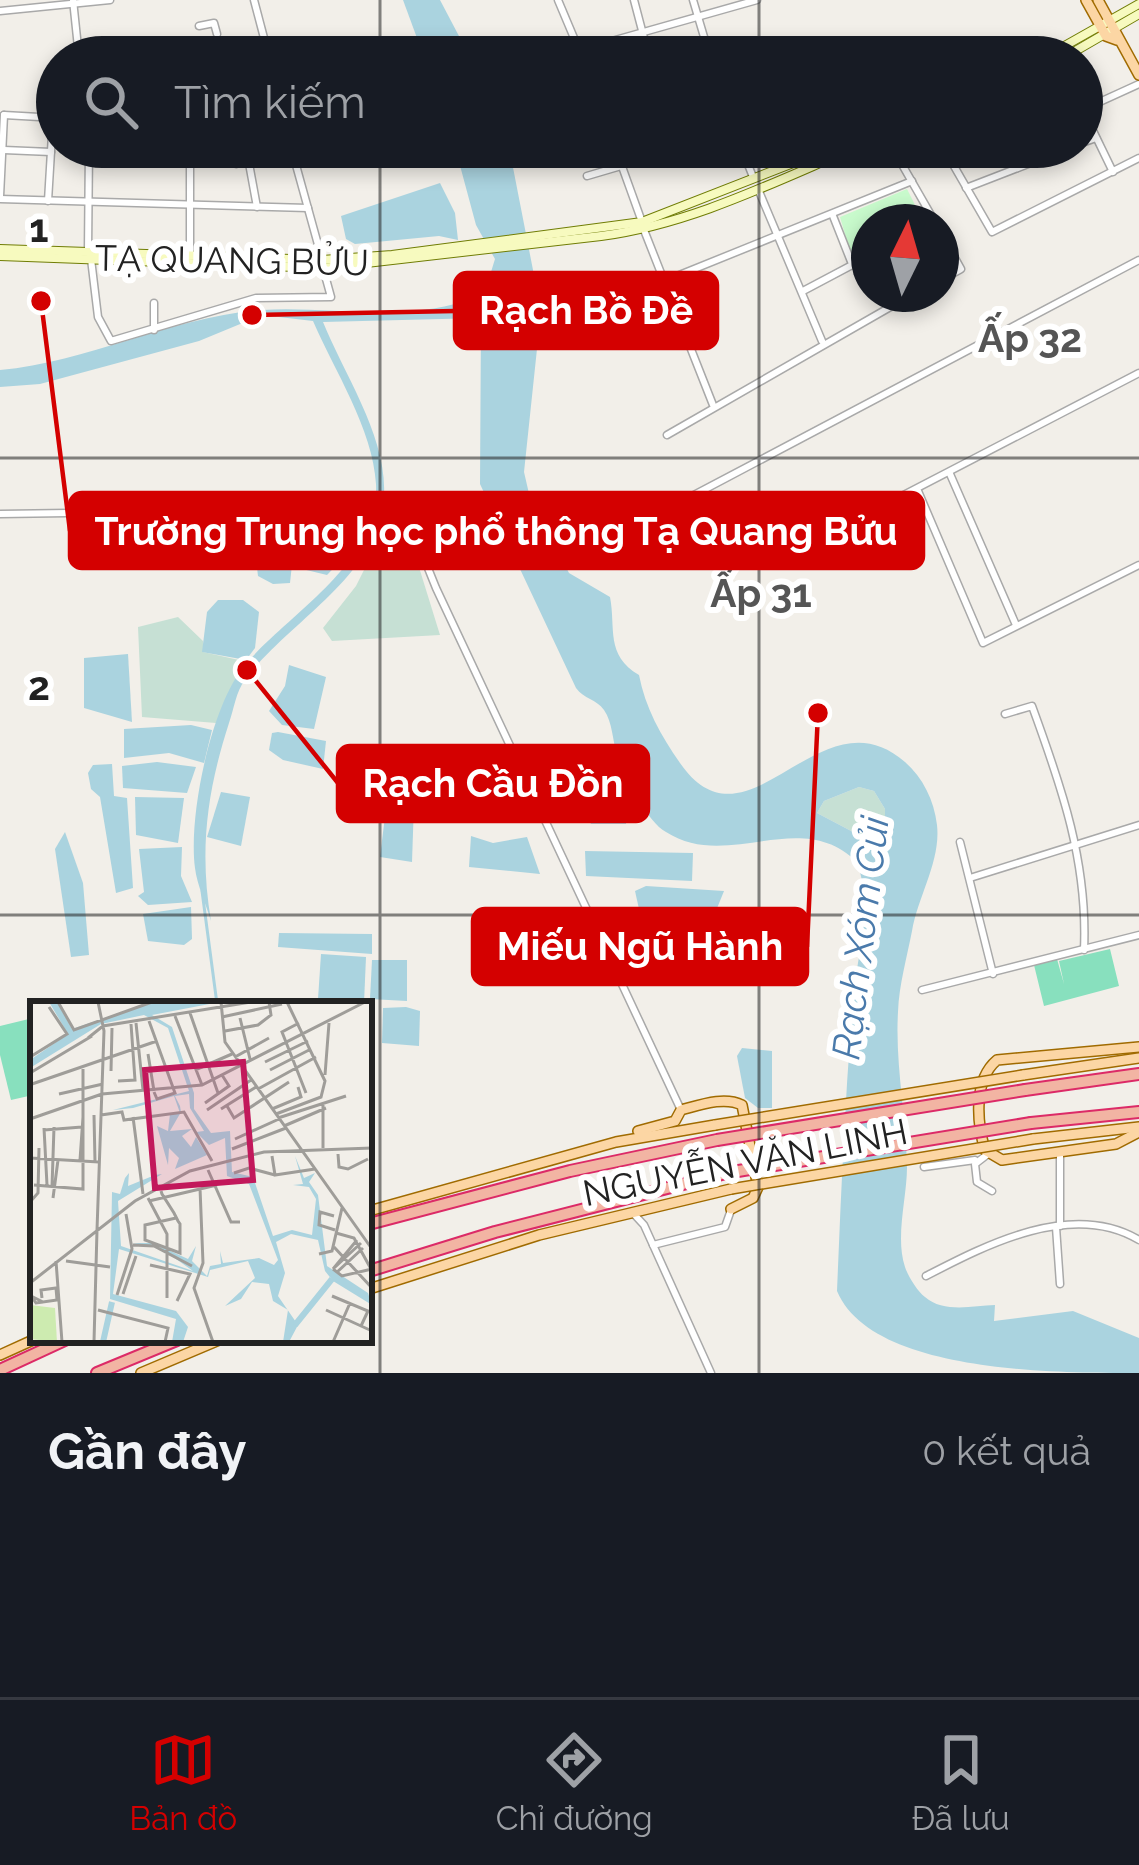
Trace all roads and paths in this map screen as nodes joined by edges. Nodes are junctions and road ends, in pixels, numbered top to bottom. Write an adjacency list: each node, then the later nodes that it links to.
1 (110, 0): 9 (street)
2 (254, 0): 19 (street)
3 (558, 0): 20 (street)
4 (634, 0): 16 (street)
5 (693, 0): 13 (street)
6 (758, 0): 13 (street)
7 (1086, 0): 15 (main road)
8 (1098, 0): 15 (main road)
9 (74, 2): 11 (street); 18 (street)
10 (1139, 4): 15 (main road)
11 (0, 11)
12 (1139, 14): 15 (main road)
13 (697, 19): 16 (street); 23 (street)
14 (199, 26): 17 (street)
15 (1110, 29): 24 (main road); 25 (main road); 26 (main road)
16 (641, 33): 21 (street); 22 (street)
17 (217, 34)
18 (78, 36)
19 (263, 36)
20 (573, 36)
21 (632, 36)
22 (642, 36)
23 (703, 36)
24 (1094, 36)
25 (1099, 36)
26 (1139, 75)
27 (1139, 84): 28 (street)
28 (1103, 100)
29 (2, 115): 30 (street); 31 (street)
30 (36, 117)
31 (4, 150): 32 (street); 54 (street)
32 (36, 151)
33 (1103, 152): 48 (street)
34 (1139, 158): 48 (street)
35 (50, 168): 55 (street)
36 (90, 168): 56 (street)
37 (190, 168): 58 (street)
38 (251, 168): 59 (street)
39 (297, 168): 60 (street)
40 (614, 168): 49 (street)
41 (622, 168): 62 (street)
42 (749, 168): 50 (street)
43 (781, 168): 50 (main road)
44 (808, 168): 53 (main road)
45 (904, 168): 51 (street)
46 (955, 168): 52 (street)
47 (1017, 168): 52 (street)
48 (1113, 172): 52 (street)
49 (587, 176)
50 (753, 179): 53 (street); 62 (main road)
51 (912, 181): 57 (street); 61 (street)
52 (966, 188)
53 (758, 189): 62 (main road); 63 (street)
54 (0, 197): 55 (street)
55 (48, 201): 56 (street)
56 (88, 202): 58 (street); 65 (street)
57 (924, 204)
58 (190, 205): 59 (street); 66 (street)
59 (257, 207): 60 (street)
60 (308, 208): 69 (street)
61 (832, 216): 63 (street); 68 (street)
62 (643, 226): 69 (main road, TẠ QUANG BỬU); 71 (street)
63 (778, 237): 71 (street); 72 (street)
64 (0, 252): 65 (main road, TẠ QUANG BỬU)
65 (89, 255): 66 (main road, TẠ QUANG BỬU); 69 (main road, TẠ QUANG BỬU); 75 (street)
66 (190, 255): 69 (main road, TẠ QUANG BỬU)
67 (1139, 260): 83 (street)
68 (851, 262)
69 (322, 264): 75 (street)
70 (851, 265): 72 (street)
71 (662, 283): 78 (street)
72 (802, 292): 76 (street)
73 (154, 303): 75 (street)
74 (878, 312): 76 (street)
75 (154, 330)
76 (822, 341): 78 (street)
77 (1139, 373): 80 (street)
78 (712, 405): 79 (street)
79 (667, 435)
80 (950, 474): 81 (street); 86 (street)
81 (918, 491): 84 (street); 86 (street)
82 (0, 514): 99 (street)
83 (673, 516)
84 (840, 528)
85 (1139, 565): 86 (street)
86 (1016, 625)
87 (1005, 714): 90 (street)
88 (1139, 825): 90 (street)
89 (960, 842): 91 (street)
90 (1076, 848): 91 (street); 93 (street)
91 (970, 878): 94 (street)
92 (1139, 935): 93 (street)
93 (1084, 950): 94 (street)
94 (993, 974): 95 (street)
95 (922, 990)
96 (1139, 1047): 104 (main road)
97 (1139, 1058): 102 (main road, NGUYỄN VĂN LINH, bridge)
98 (1139, 1074): 112 (highway, NGUYỄN VĂN LINH, bridge)
99 (681, 1110): 102 (main road); 110 (main road)
100 (1139, 1112): 117 (highway, NGUYỄN VĂN LINH, bridge)
101 (1139, 1130): 103 (main road); 108 (main road, NGUYỄN VĂN LINH, bridge)
102 (616, 1142): 109 (main road, NGUYỄN VĂN LINH)
103 (1060, 1151): 104 (main road); 114 (street)
104 (988, 1154): 105 (street)
105 (975, 1160): 106 (street); 107 (street)
106 (924, 1167)
107 (992, 1191)
108 (650, 1208): 111 (main road, NGUYỄN VĂN LINH); 113 (street)
109 (372, 1209)
110 (731, 1210): 116 (street)
111 (632, 1212): 113 (street); 120 (main road, NGUYỄN VĂN LINH)
112 (372, 1223)
113 (644, 1225): 116 (street)
114 (1058, 1227): 115 (street); 118 (street); 119 (street)
115 (1139, 1240)
116 (652, 1245): 129 (street)
117 (372, 1269)
118 (926, 1276)
119 (1060, 1284)
120 (372, 1287)
121 (30, 1341): 125 (main road)
122 (58, 1343): 126 (highway)
123 (170, 1343): 127 (highway)
124 (212, 1343): 128 (main road)
125 (0, 1355)
126 (0, 1370)
127 (97, 1373)
128 (140, 1373)
129 (711, 1373)

